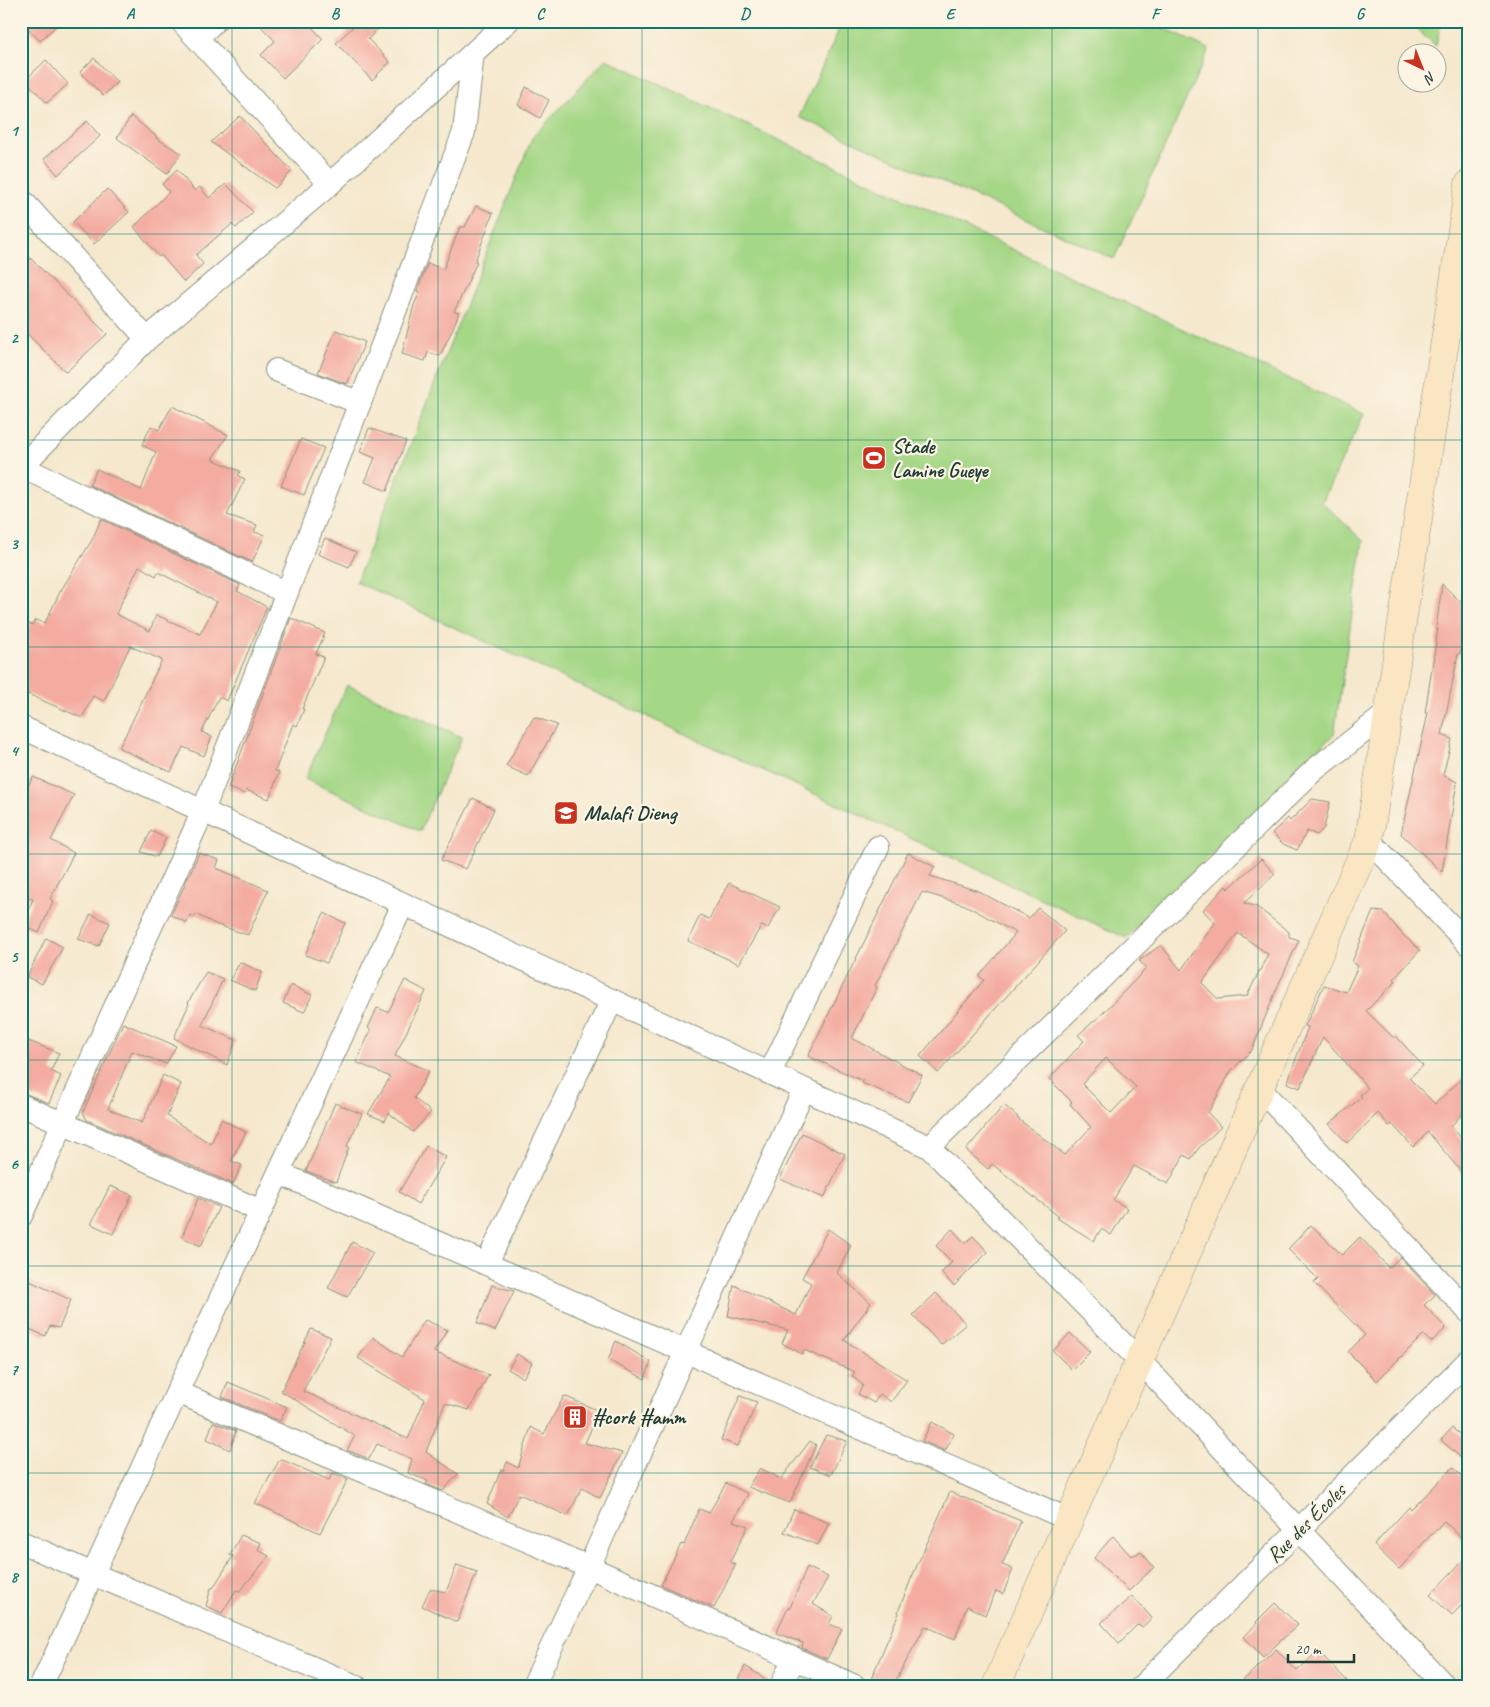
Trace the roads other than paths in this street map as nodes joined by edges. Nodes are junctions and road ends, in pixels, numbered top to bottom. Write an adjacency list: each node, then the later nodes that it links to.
1 (181, 21): 4 (street)
2 (215, 21): 4 (street)
3 (508, 21): 5 (street)
4 (196, 38): 6 (street)
5 (473, 53): 6 (street); 11 (street)
6 (330, 184): 9 (street)
7 (1469, 184): 14 (street)
8 (24, 208): 9 (street)
9 (147, 339): 12 (street)
10 (276, 370): 11 (street)
11 (360, 403): 13 (street)
12 (22, 467): 13 (street)
13 (287, 593): 16 (street)
14 (1389, 712): 17 (street); 27 (street)
15 (21, 727): 16 (street)
16 (203, 811): 19 (street); 26 (street)
17 (1369, 840): 20 (street); 24 (street)
18 (878, 847): 22 (street)
19 (403, 904): 21 (street); 28 (street)
20 (1469, 945)
21 (612, 1000): 22 (street); 31 (street)
22 (770, 1073): 23 (street)
23 (804, 1089): 27 (street); 33 (street)
24 (1260, 1089): 32 (street); 35 (street)
25 (21, 1105): 26 (street)
26 (63, 1123): 29 (street); 30 (street)
27 (929, 1147): 35 (street)
28 (279, 1173): 29 (street); 31 (street)
29 (261, 1211): 36 (street)
30 (21, 1216)
31 (486, 1263): 33 (street)
32 (1469, 1312)
33 (686, 1350): 37 (street); 40 (street)
34 (1469, 1360): 38 (street, Rue des Écoles)
35 (1140, 1361): 37 (street); 38 (street)
36 (177, 1392): 40 (street); 41 (street)
37 (1070, 1520): 48 (street)
38 (1298, 1530): 49 (street, Rue des Écoles); 50 (street)
39 (21, 1542): 41 (street)
40 (590, 1567): 42 (street); 45 (street)
41 (93, 1574): 43 (street); 44 (street)
42 (794, 1658): 46 (street); 47 (street)
43 (41, 1686)
44 (356, 1686)
45 (533, 1686)
46 (781, 1686)
47 (855, 1686)
48 (996, 1686)
49 (1142, 1686)
50 (1445, 1686)

